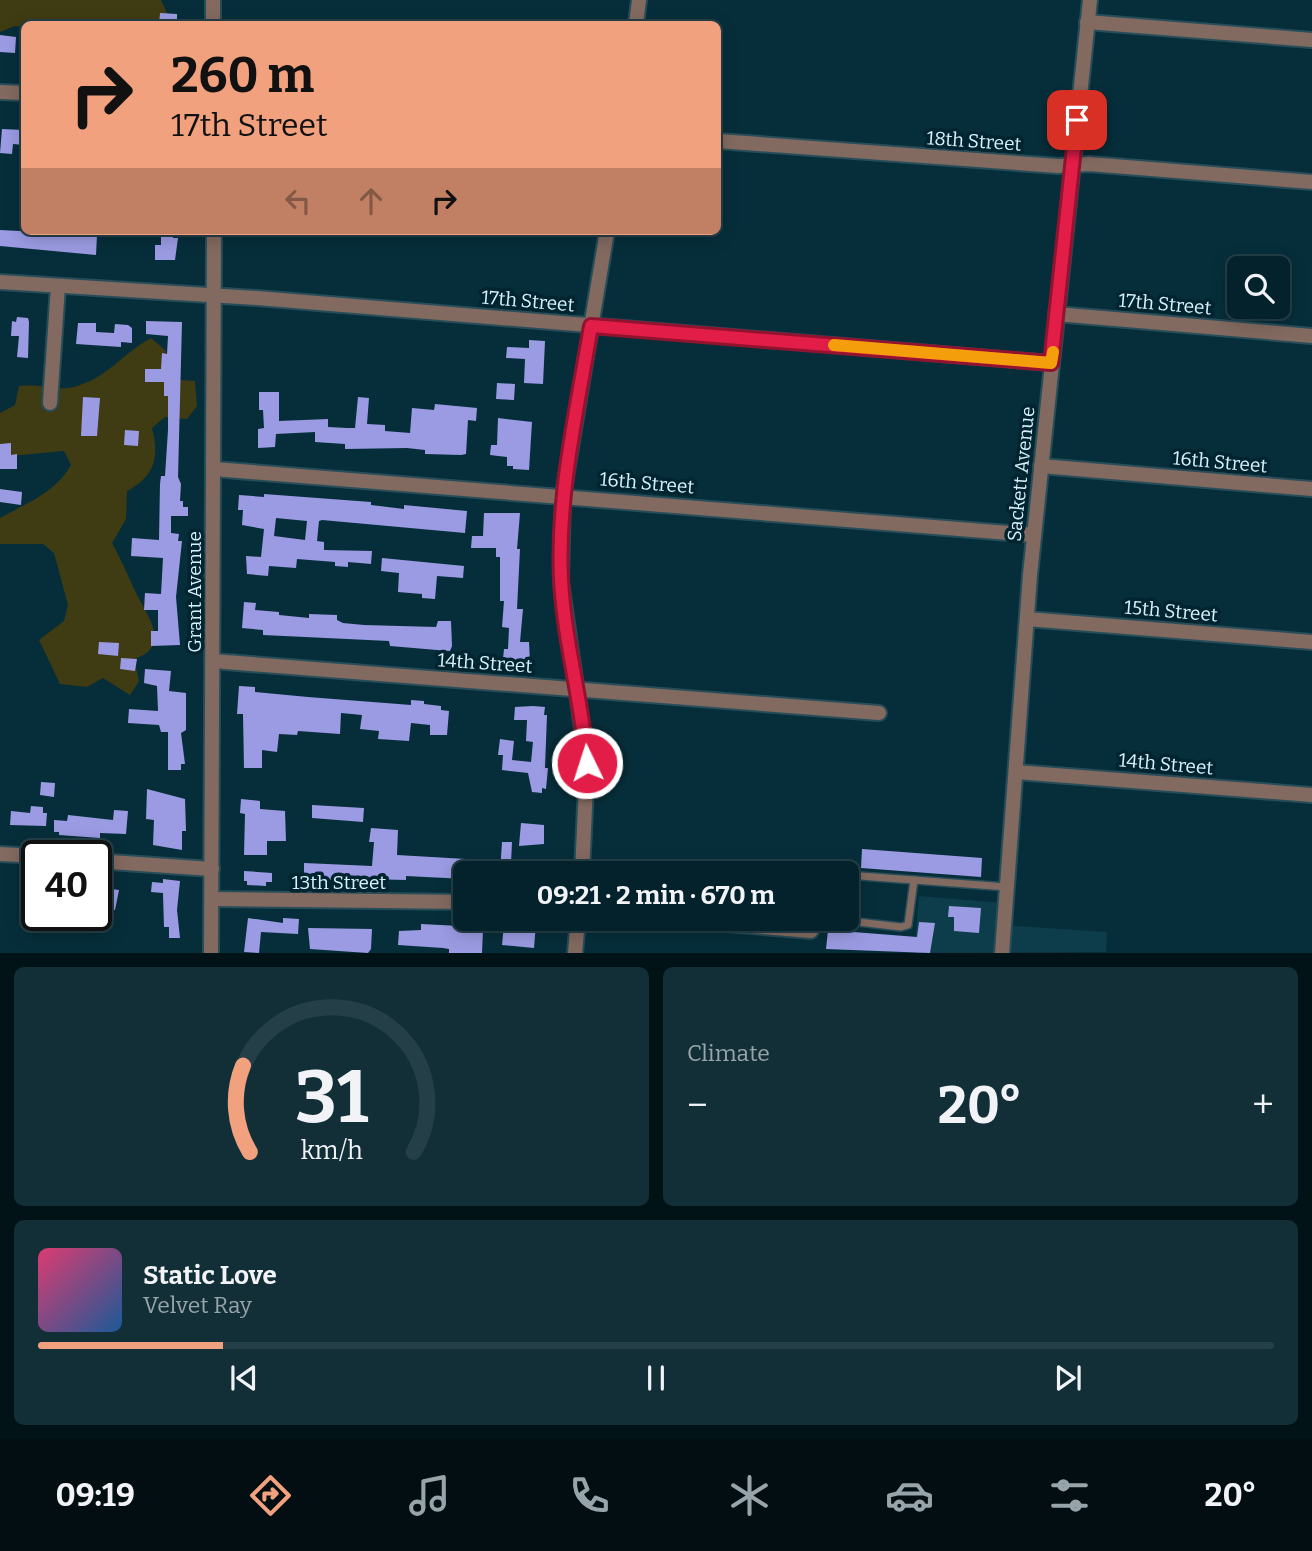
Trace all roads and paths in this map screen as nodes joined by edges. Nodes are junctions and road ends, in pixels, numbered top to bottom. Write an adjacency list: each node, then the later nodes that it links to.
1 (213, 0): 4 (street)
2 (639, 0): 5 (street)
3 (1090, 0): 6 (street, Sackett Avenue)
4 (213, 21)
5 (636, 21)
6 (1087, 22): 7 (street); 11 (street, Sackett Avenue)
7 (1312, 40)
8 (0, 92): 9 (street)
9 (21, 93)
10 (721, 141): 11 (street, 18th Street)
11 (1072, 164): 12 (street, 18th Street); 18 (street, Sackett Avenue)
12 (1312, 182)
13 (214, 235): 17 (street, Grant Avenue)
14 (606, 235): 19 (street)
15 (0, 282): 16 (street, 17th Street)
16 (58, 286): 17 (street, 17th Street); 22 (street)
17 (213, 296): 19 (street, 17th Street); 24 (street, Grant Avenue)
18 (1056, 314): 20 (street, 17th Street); 21 (street, Sackett Avenue)
19 (591, 326): 21 (street, 17th Street); 26 (street)
20 (1312, 336)
21 (1051, 363): 23 (street, Sackett Avenue)
22 (50, 403)
23 (1041, 466): 25 (street, 16th Street); 27 (street, Sackett Avenue)
24 (214, 468): 26 (street, 16th Street); 30 (street, Grant Avenue)
25 (1312, 489)
26 (562, 495): 27 (street, 16th Street); 31 (street)
27 (1034, 535): 28 (street, Sackett Avenue)
28 (1027, 619): 29 (street, 15th Street); 33 (street, Sackett Avenue)
29 (1312, 642)
30 (213, 662): 31 (street, 14th Street); 39 (street, Grant Avenue)
31 (577, 689): 32 (street, 14th Street); 37 (street)
32 (879, 713)
33 (1016, 772): 34 (street, 14th Street); 42 (street, Sackett Avenue)
34 (1312, 795)
35 (0, 854): 36 (street)
36 (21, 855)
37 (583, 861)
38 (112, 862): 39 (street)
39 (212, 869): 43 (street, Grant Avenue)
40 (859, 876): 41 (lane)
41 (914, 880): 42 (lane); 45 (lane)
42 (1008, 888): 49 (street, Sackett Avenue)
43 (212, 899): 44 (street, 13th Street); 47 (street, Grant Avenue)
44 (453, 902)
45 (859, 922)
46 (577, 931): 48 (street)
47 (211, 953)
48 (575, 953)
49 (1002, 953)

